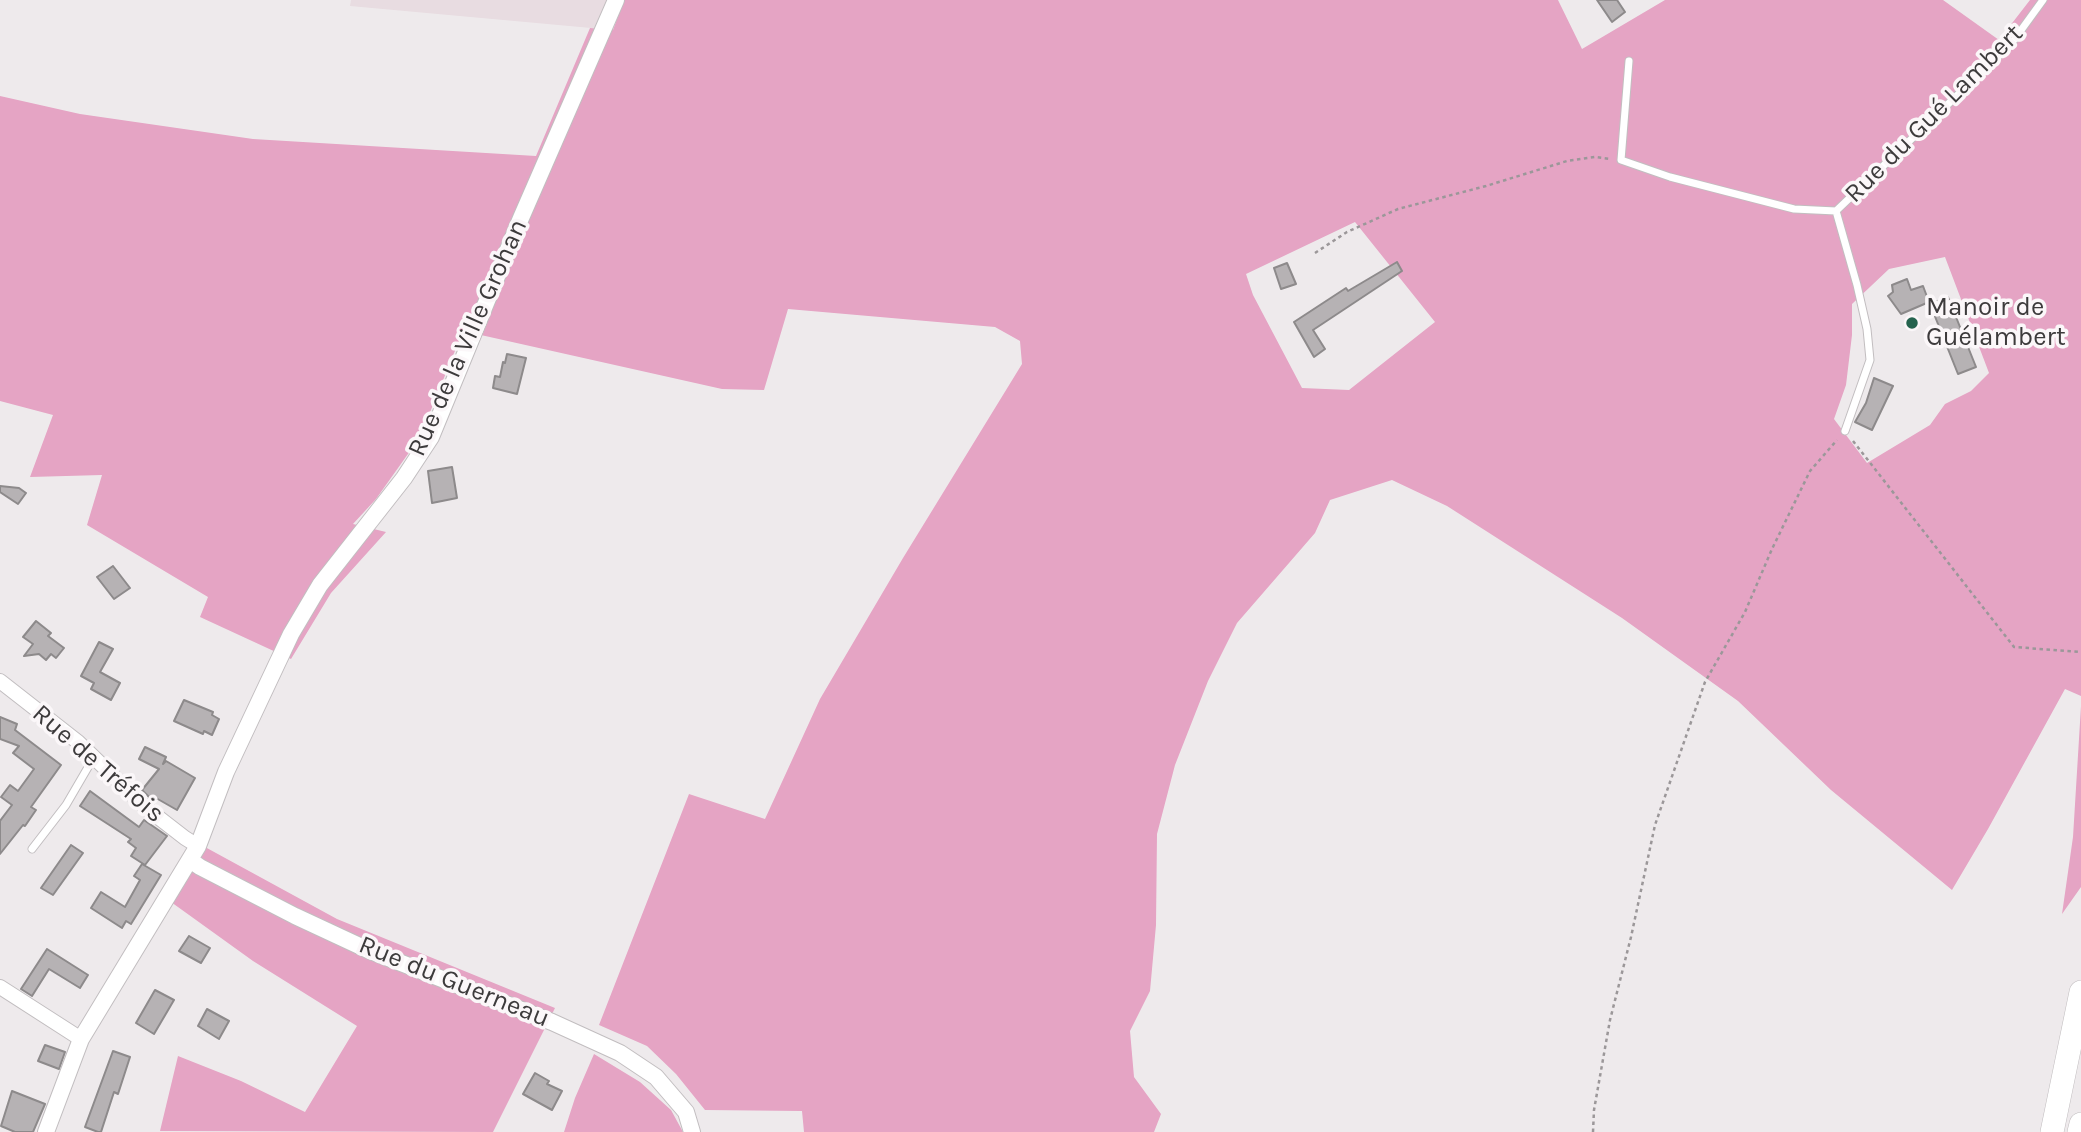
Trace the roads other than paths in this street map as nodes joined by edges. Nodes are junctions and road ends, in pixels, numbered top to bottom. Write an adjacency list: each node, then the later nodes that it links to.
1 (616, 0): 9 (street, Rue de la Ville Grohan)
2 (2043, 0): 4 (lane, Rue du Gué Lambert)
3 (1629, 61): 4 (lane)
4 (1836, 211): 5 (lane, Rue du Gué Lambert)
5 (1845, 431)
6 (0, 681): 7 (street, Rue de Tréfois)
7 (94, 757): 8 (lane); 9 (street, Rue de Tréfois)
8 (32, 849)
9 (194, 853): 12 (street, Rue de la Ville Grohan); 15 (street, Rue du Guerneau)
10 (0, 988): 12 (street)
11 (2081, 992): 16 (highway)
12 (81, 1039): 14 (street, Rue de la Ville Grohan)
13 (2081, 1124): 17 (highway)
14 (46, 1132)
15 (692, 1132)
16 (2052, 1132)
17 (2079, 1132)

